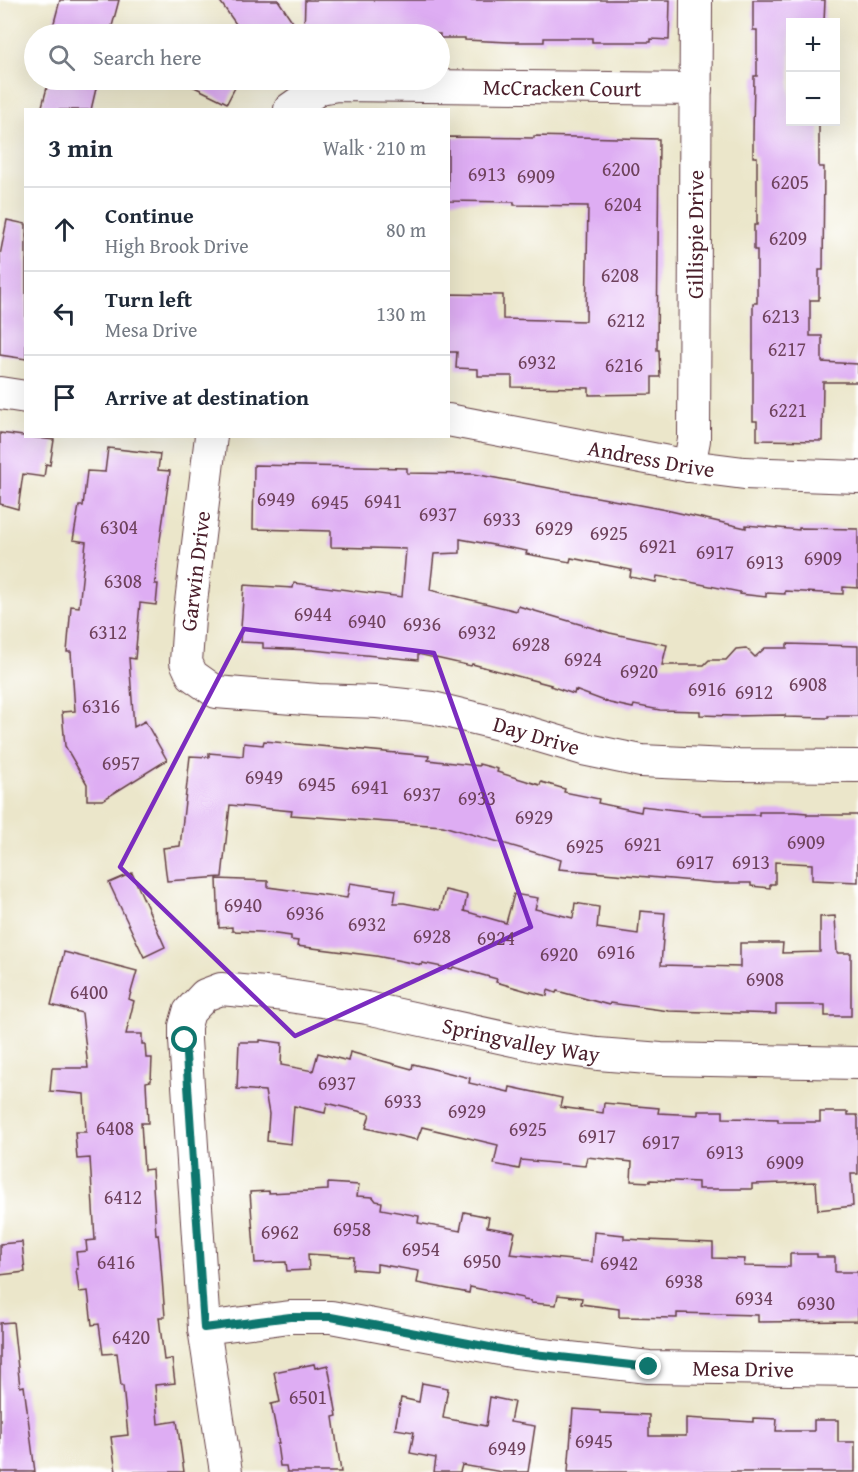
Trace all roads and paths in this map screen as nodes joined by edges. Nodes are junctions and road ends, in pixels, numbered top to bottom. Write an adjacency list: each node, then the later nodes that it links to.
1 (696, 0): 3 (street, Gillispie Drive)
2 (450, 86): 3 (street, McCracken Court)
3 (696, 89): 10 (street, Gillispie Drive)
4 (318, 90): 5 (street, McCracken Court)
5 (291, 108)
6 (0, 393): 7 (street)
7 (24, 397)
8 (450, 420): 10 (street, Andress Drive)
9 (211, 438): 12 (street, Garwin Drive)
10 (689, 466): 11 (street, Andress Drive)
11 (858, 477)
12 (216, 692): 13 (street, Day Drive)
13 (858, 766)
14 (858, 1063): 15 (street, Springvalley Way)
15 (204, 1328): 16 (street, Mesa Drive); 17 (street)
16 (858, 1370)
17 (225, 1472)

